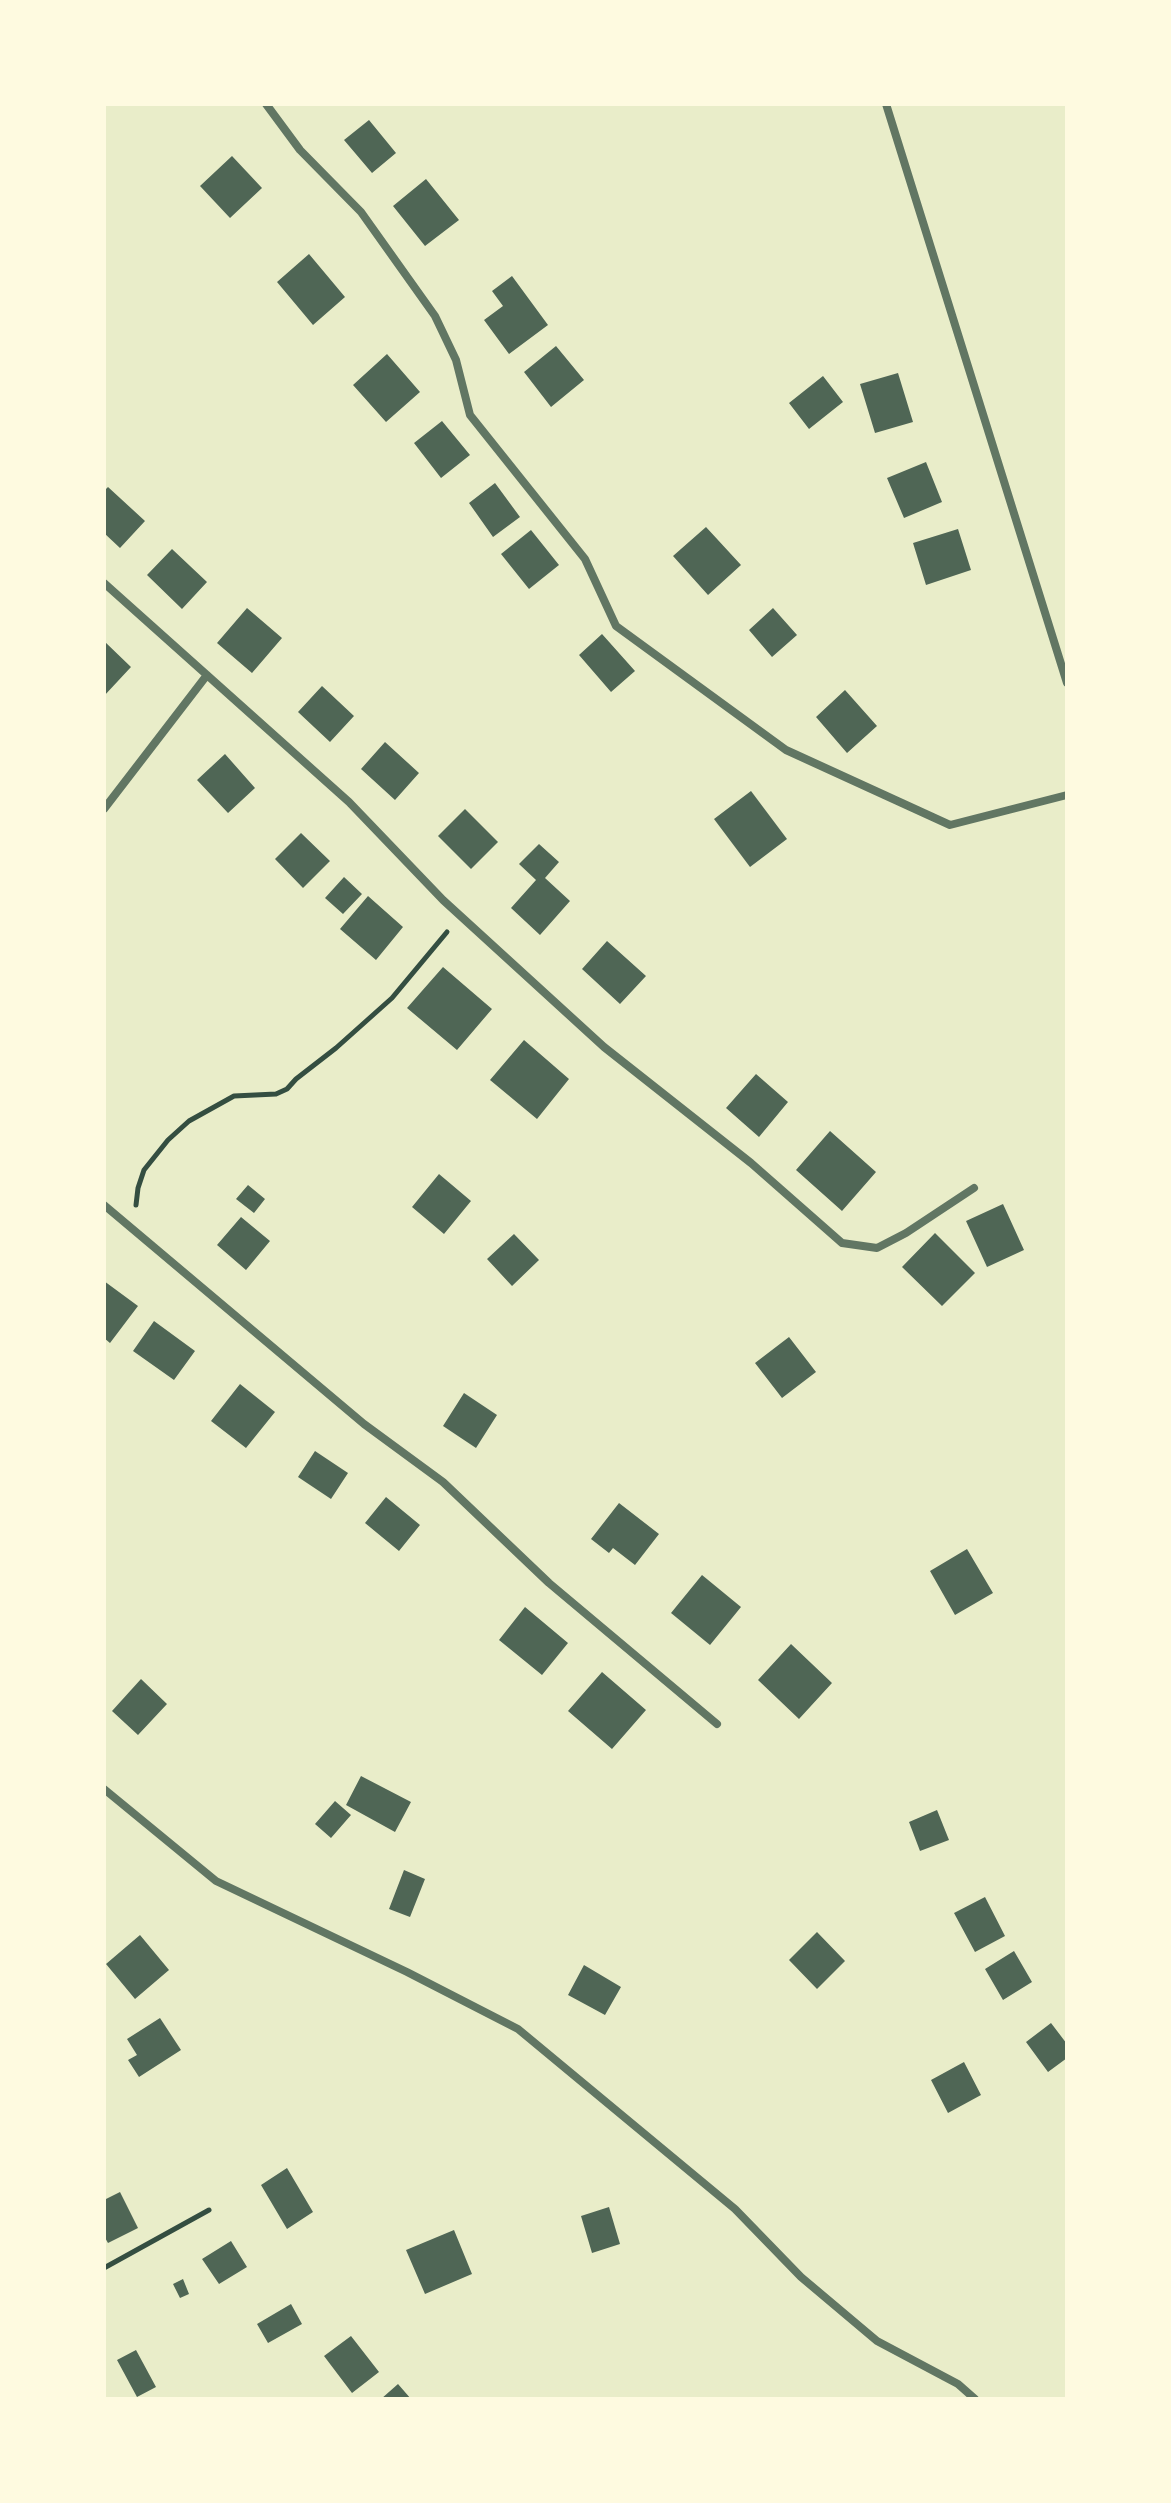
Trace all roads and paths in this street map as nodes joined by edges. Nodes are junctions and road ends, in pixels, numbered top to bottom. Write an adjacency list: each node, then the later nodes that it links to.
1 (266, 104): 6 (street)
2 (886, 104): 5 (street)
3 (104, 583): 4 (street)
4 (207, 675): 7 (street); 8 (street)
5 (1067, 683)
6 (1067, 795)
7 (104, 809)
8 (461, 916): 9 (street); 11 (path)
9 (974, 1188)
10 (104, 1205): 11 (street)
11 (134, 1230): 12 (street)
12 (717, 1724)
13 (104, 1789): 16 (street)
14 (209, 2210): 15 (path)
15 (104, 2268)
16 (975, 2399)

